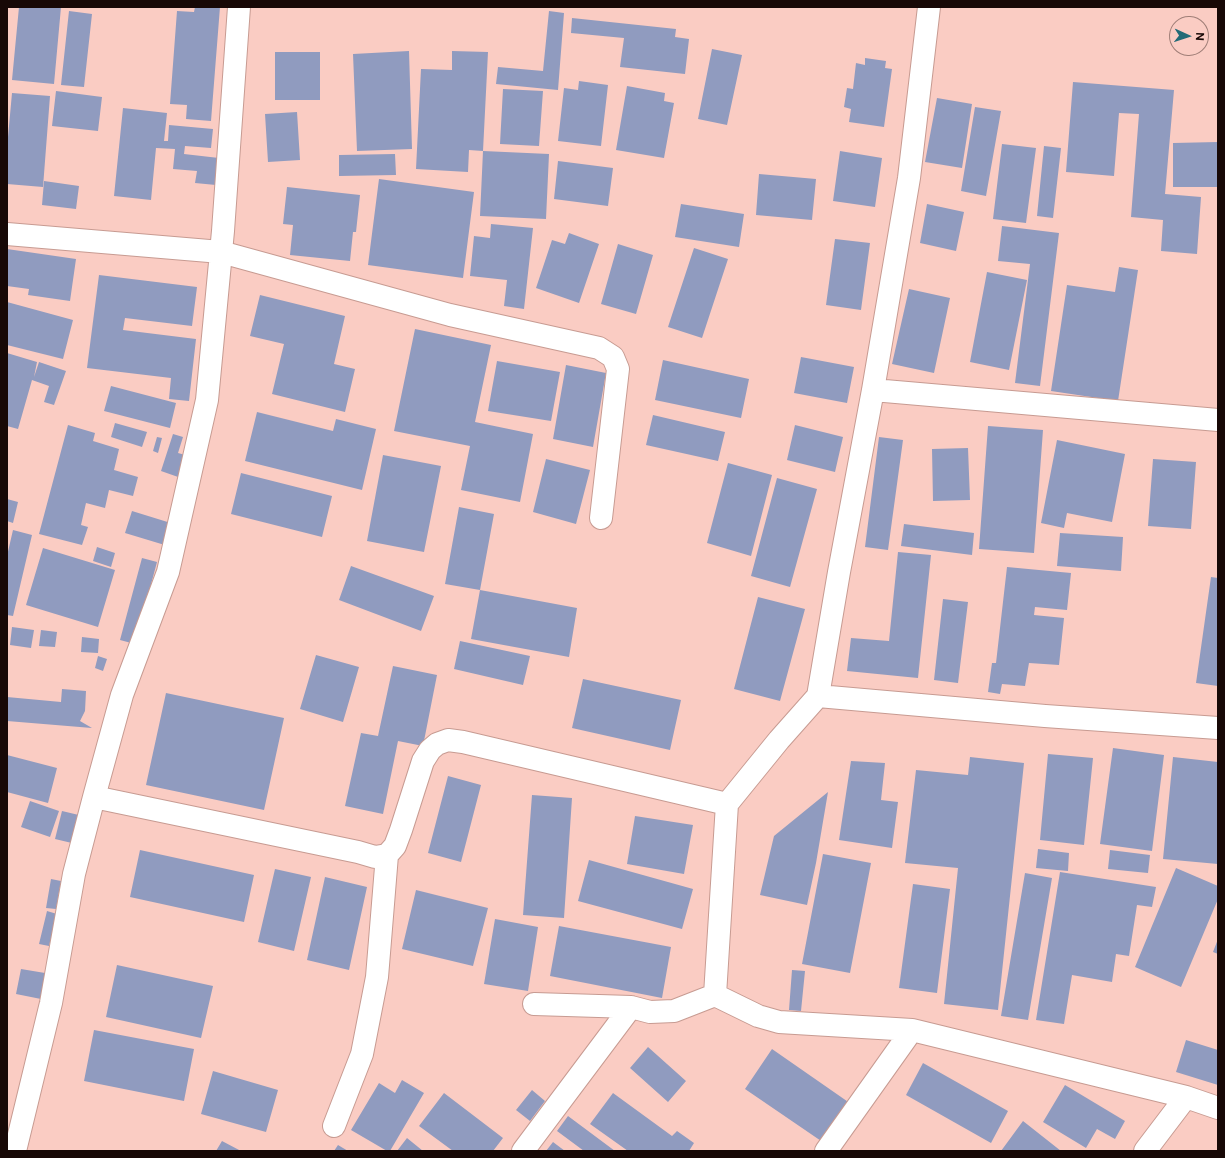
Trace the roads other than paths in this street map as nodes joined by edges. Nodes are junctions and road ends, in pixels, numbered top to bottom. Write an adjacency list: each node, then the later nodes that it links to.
1 (239, 7): 4 (street)
2 (929, 7): 5 (street)
3 (7, 234): 4 (street)
4 (221, 252): 7 (street); 10 (street)
5 (873, 390): 6 (street); 8 (street)
6 (1218, 420)
7 (601, 518)
8 (818, 696): 9 (street); 11 (street)
9 (1218, 728)
10 (94, 796): 12 (street); 20 (street)
11 (727, 804): 12 (street); 13 (street)
12 (387, 856): 19 (street)
13 (715, 995): 15 (street); 16 (street)
14 (534, 1004): 15 (street)
15 (631, 1007): 21 (street)
16 (912, 1030): 17 (street); 22 (street)
17 (1186, 1097): 18 (street); 23 (street)
18 (1218, 1108)
19 (334, 1126)
20 (15, 1151)
21 (523, 1151)
22 (826, 1151)
23 (1146, 1151)

